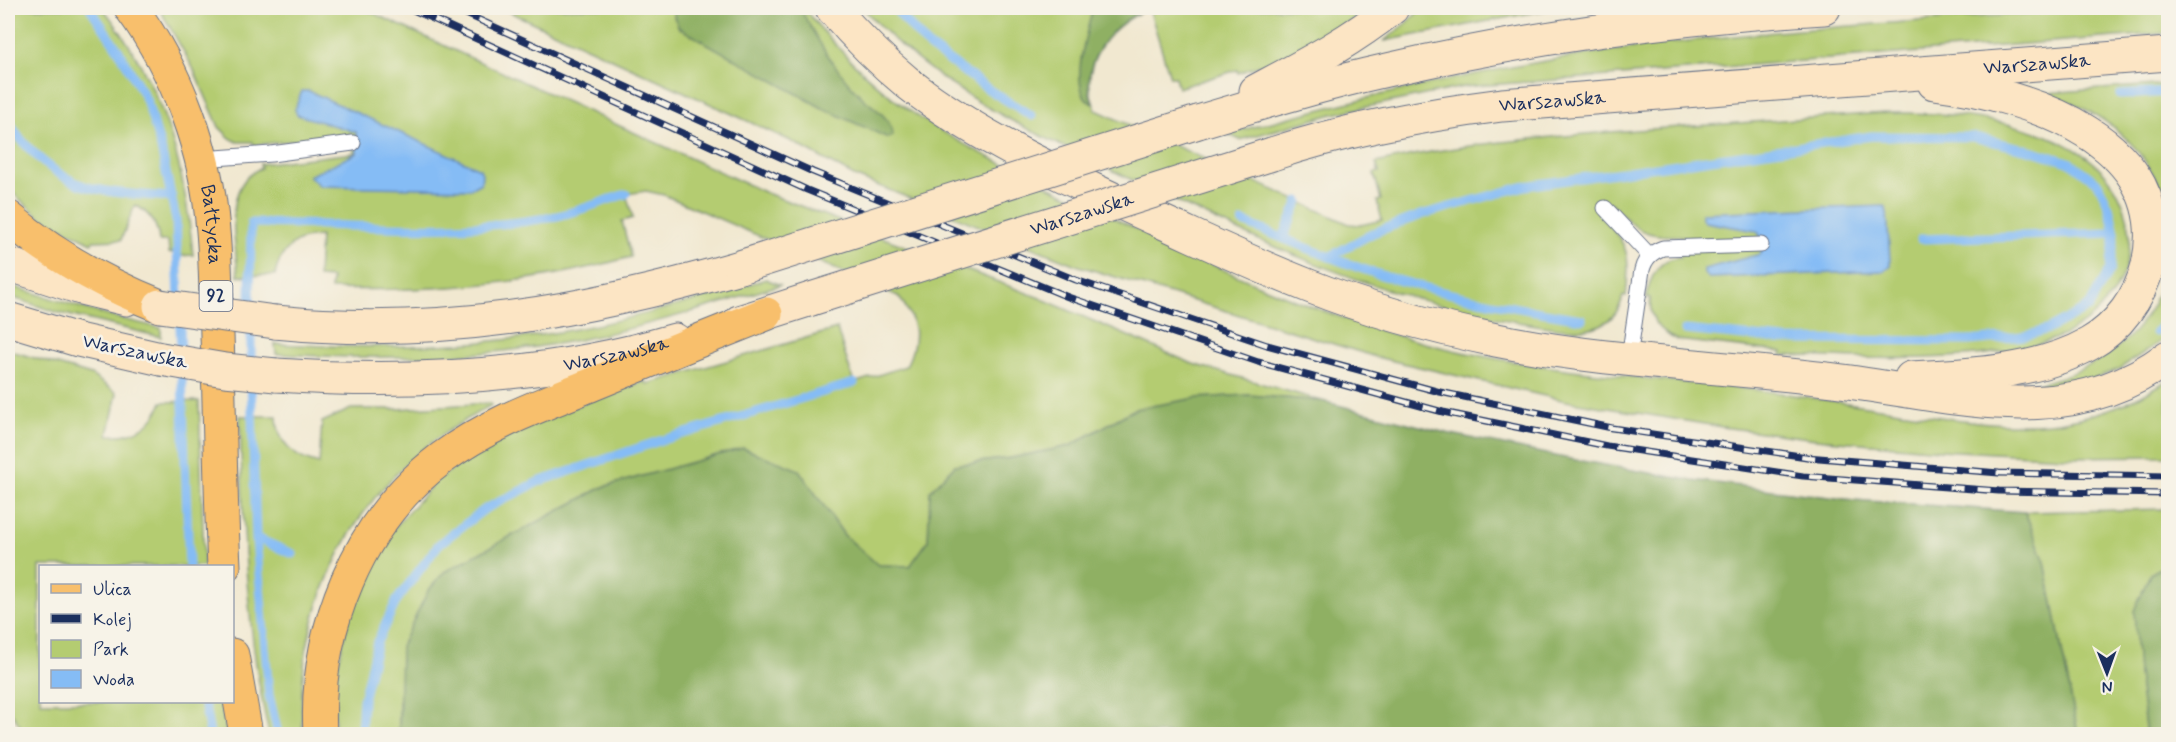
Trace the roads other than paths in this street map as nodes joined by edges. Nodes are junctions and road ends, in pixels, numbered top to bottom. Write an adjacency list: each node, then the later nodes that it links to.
1 (131, 8): 9 (main road, Bałtycka / 92)
2 (832, 8): 19 (main road)
3 (1392, 8): 7 (main road)
4 (1824, 8): 7 (main road)
5 (2169, 54): 6 (main road, Warszawska)
6 (1867, 76): 16 (main road, Warszawska, bridge); 20 (main road)
7 (1198, 122): 15 (main road, bridge)
8 (353, 143): 9 (lane)
9 (202, 159): 21 (main road, Bałtycka / 92)
10 (1605, 208): 13 (lane)
11 (8, 217): 15 (main road)
12 (1761, 244): 13 (lane)
13 (1649, 255): 19 (lane)
14 (8, 264): 15 (main road)
15 (160, 306)
16 (766, 314): 17 (main road, Warszawska, bridge); 24 (main road)
17 (8, 319)
18 (2169, 357): 20 (main road)
19 (1629, 358): 20 (main road)
20 (1830, 379)
21 (224, 565)
22 (234, 666): 23 (main road)
23 (246, 735)
24 (320, 735)

